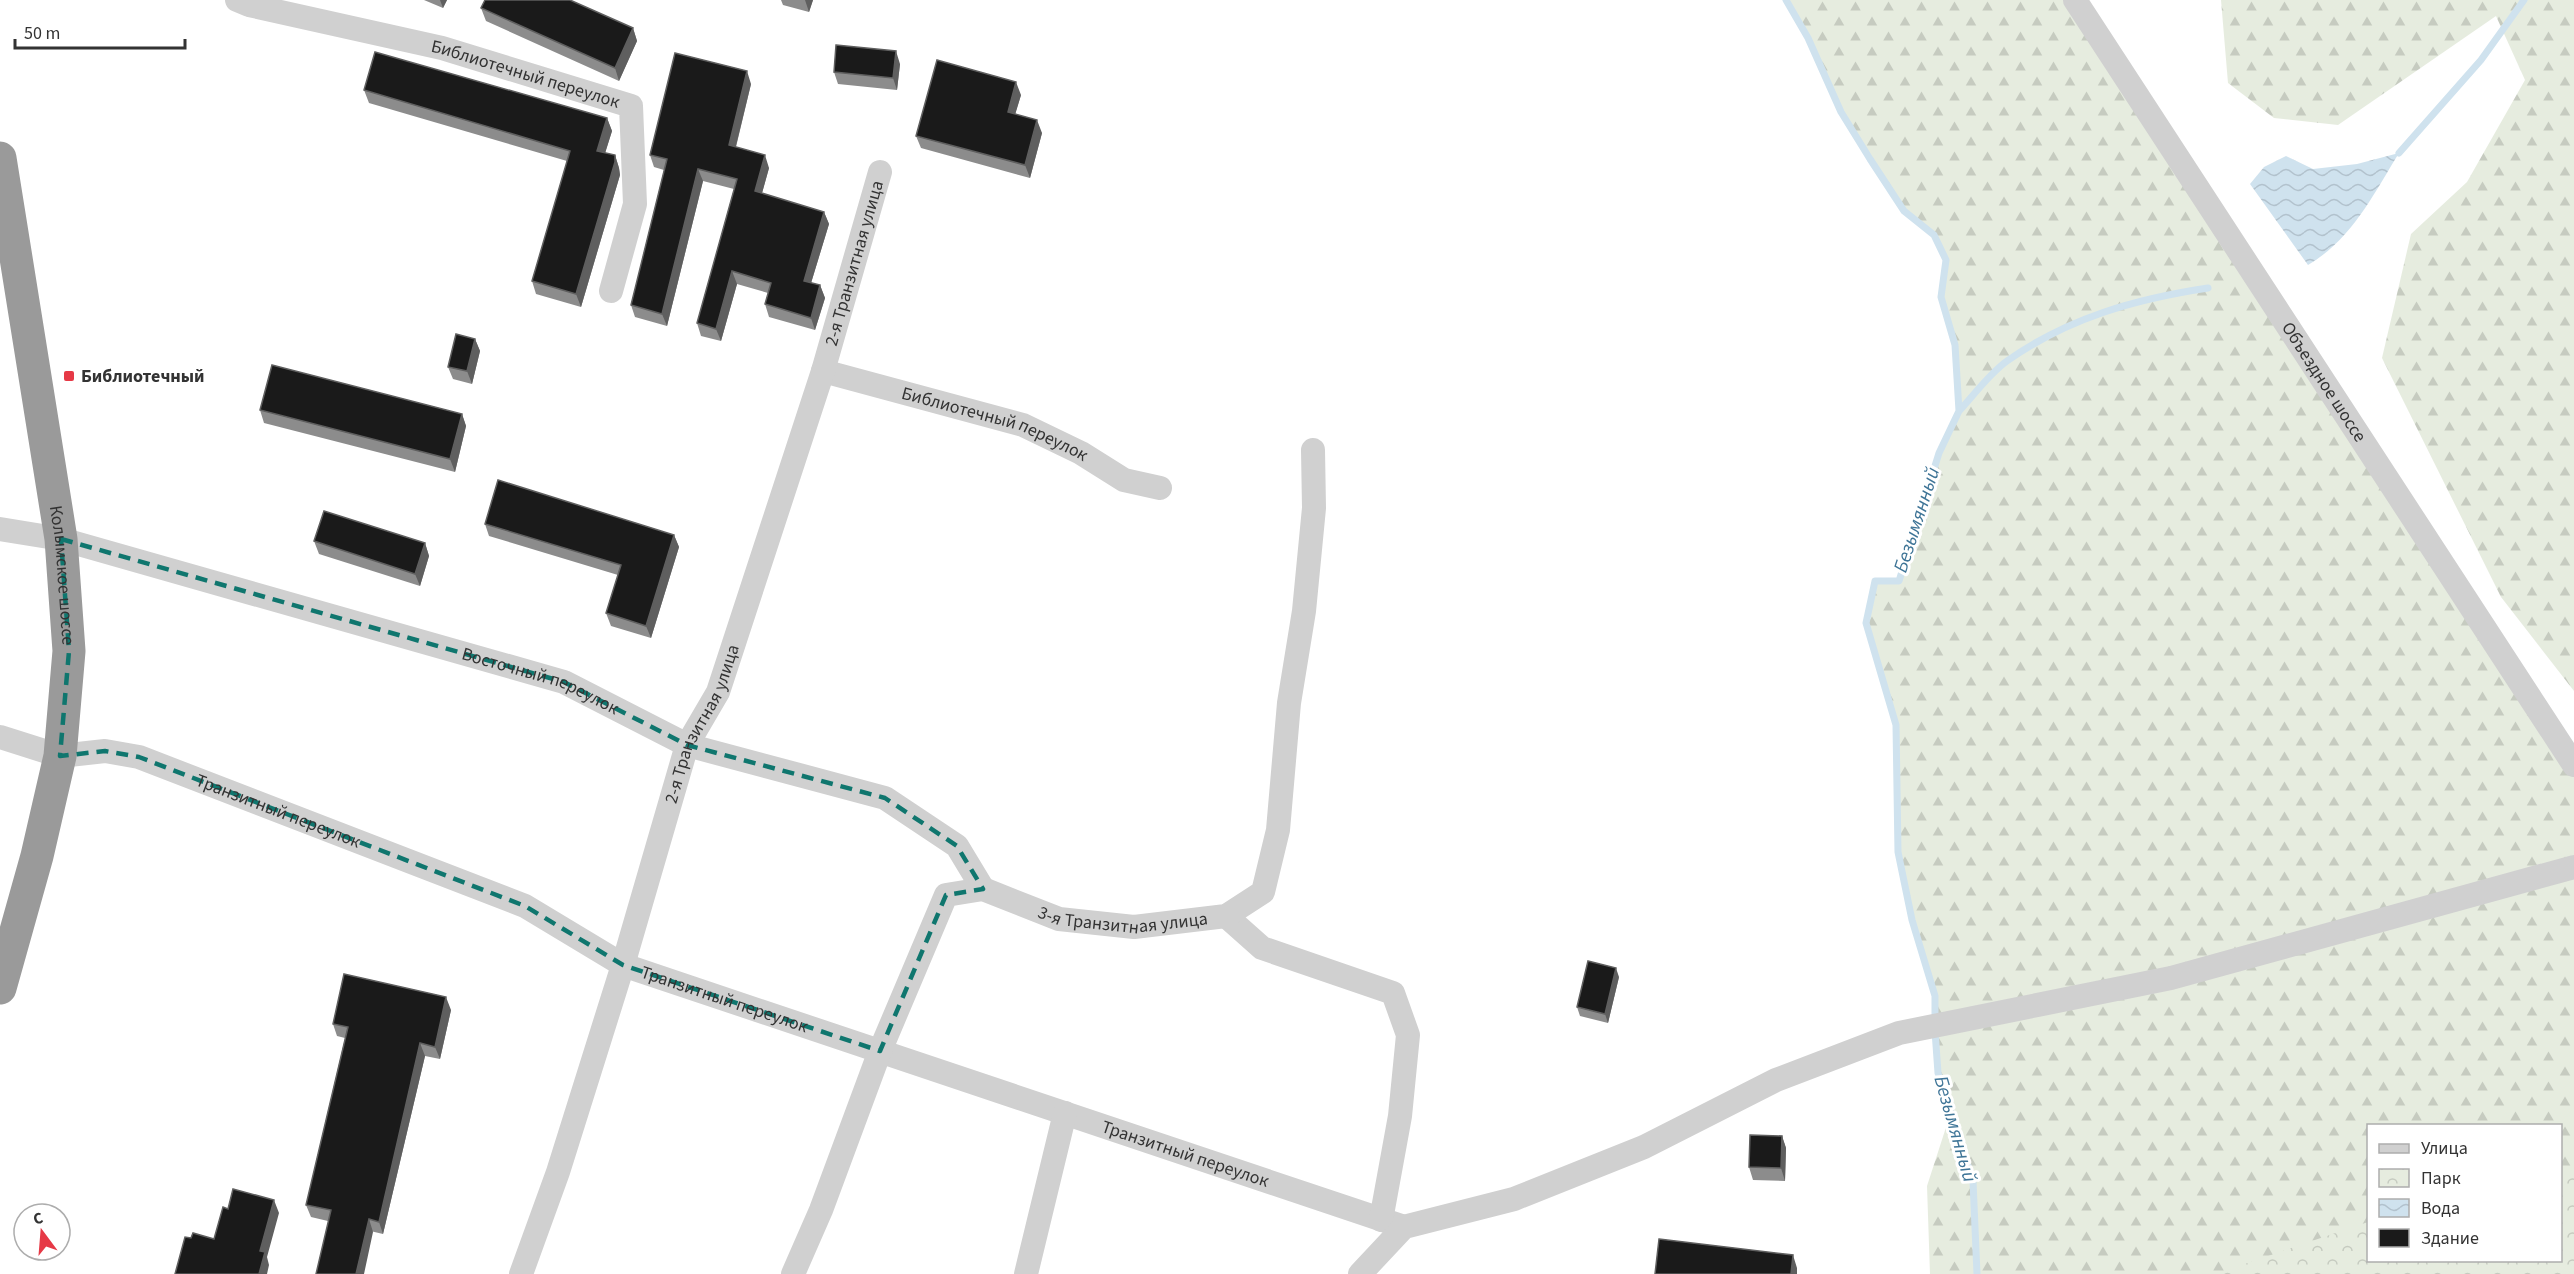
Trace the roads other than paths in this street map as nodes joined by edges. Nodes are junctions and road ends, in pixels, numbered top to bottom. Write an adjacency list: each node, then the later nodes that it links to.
1 (237, 0): 5 (street, Библиотечный переулок)
2 (2075, 0): 14 (street, Объездное шоссе)
3 (0, 158): 10 (highway, Колымское шоссе)
4 (880, 172): 6 (street, 2-я Транзитная улица)
5 (611, 291)
6 (823, 371): 8 (street, Библиотечный переулок); 12 (street, 2-я Транзитная улица)
7 (1313, 450): 17 (street, 3-я Транзитная улица)
8 (1161, 488)
9 (0, 529): 10 (street, Восточный переулок)
10 (61, 539): 12 (street, Восточный переулок); 13 (highway, Колымское шоссе)
11 (0, 737): 13 (street)
12 (687, 745): 16 (street, Восточный переулок); 18 (street, 2-я Транзитная улица)
13 (60, 756): 18 (street, Транзитный переулок); 19 (highway, Колымское шоссе)
14 (2574, 765)
15 (2574, 867): 22 (street)
16 (983, 890): 17 (street, 3-я Транзитная улица); 20 (street, 3-я Транзитная улица)
17 (1226, 916): 22 (street)
18 (623, 965): 20 (street, Транзитный переулок); 23 (street, 2-я Транзитная улица)
19 (0, 988)
20 (880, 1051): 21 (street, Транзитный переулок); 24 (street, 3-я Транзитная улица)
21 (1065, 1113): 22 (street, Транзитный переулок); 25 (street)
22 (1392, 1224): 26 (street)
23 (521, 1274)
24 (793, 1274)
25 (1026, 1274)
26 (1360, 1274)

